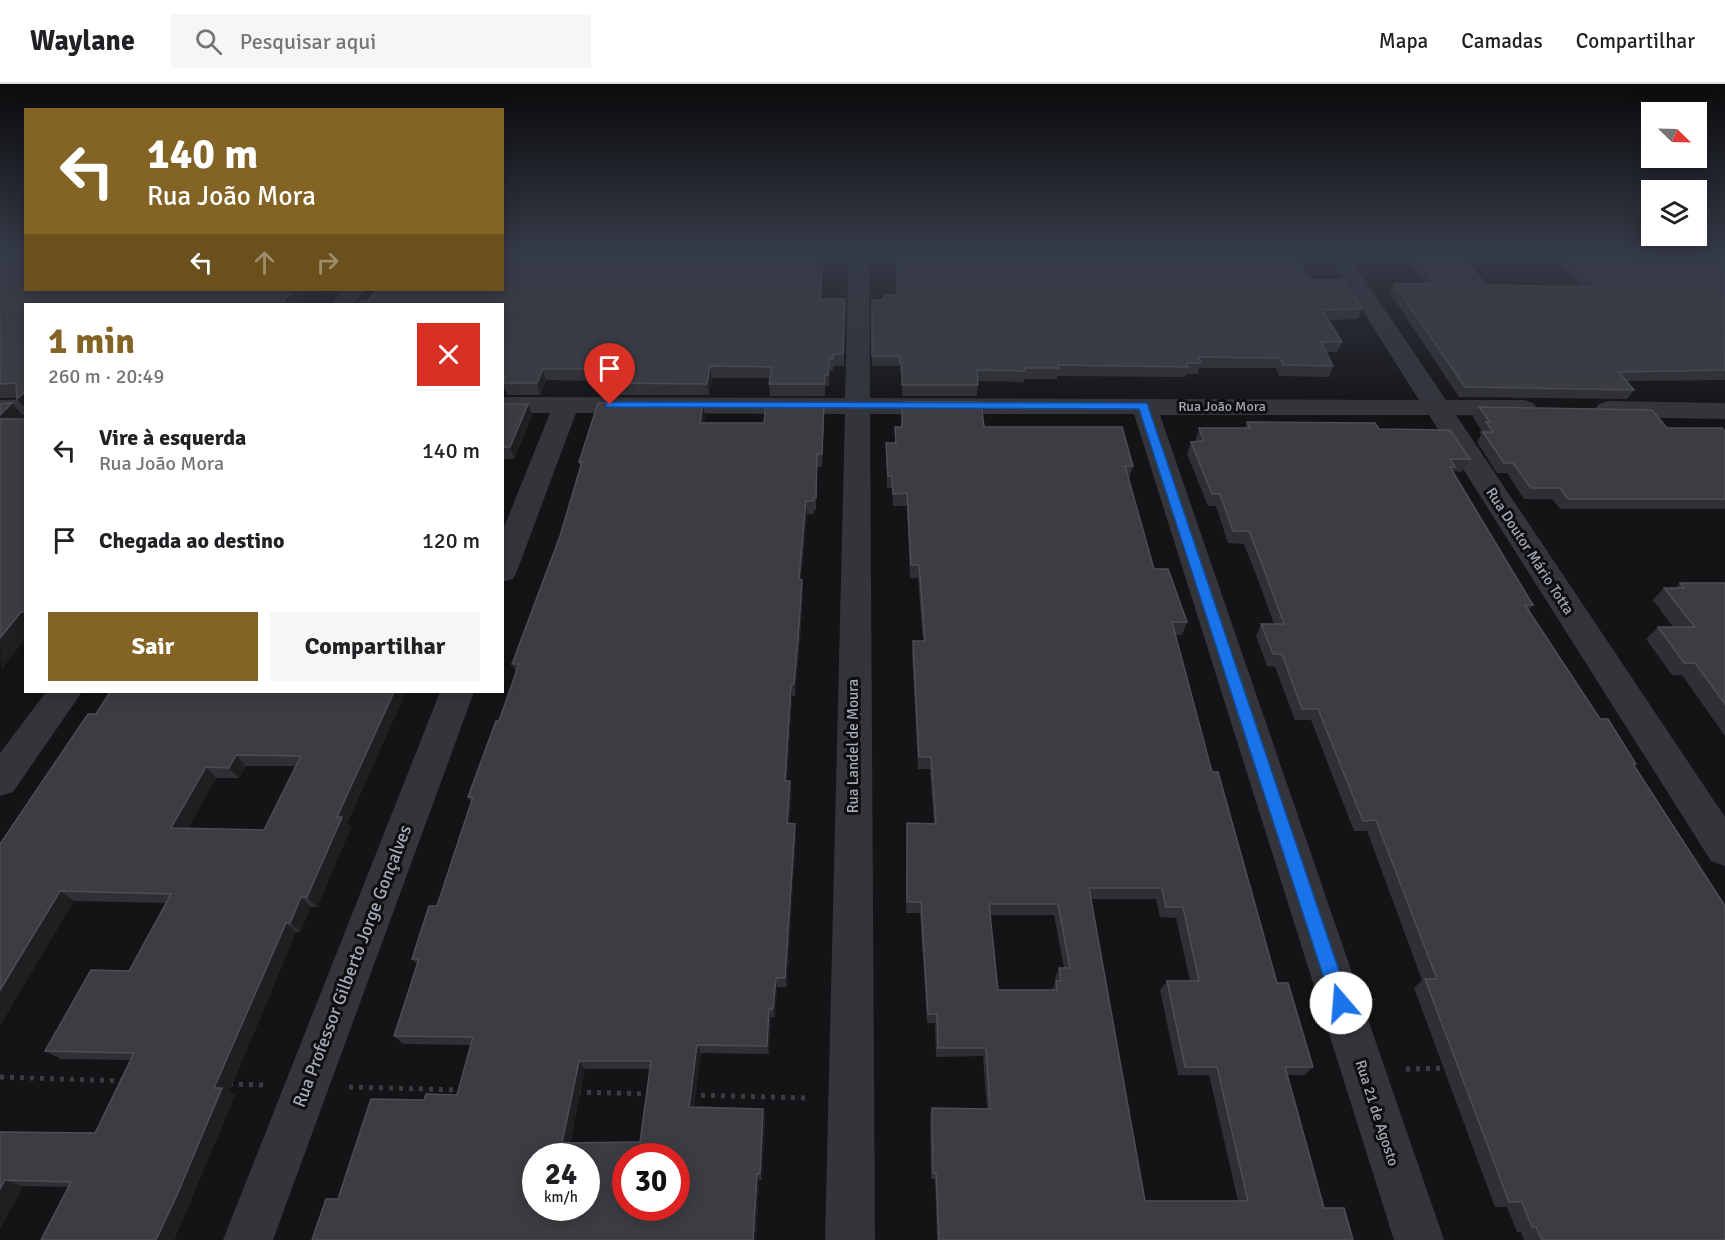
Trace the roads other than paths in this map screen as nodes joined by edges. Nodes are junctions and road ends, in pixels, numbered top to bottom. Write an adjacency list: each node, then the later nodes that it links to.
1 (858, 306): 5 (street, Rua Landel de Moura)
2 (1371, 306): 7 (street, Rua Doutor Mário Totta)
3 (504, 405): 4 (street, Rua João Mora)
4 (566, 405): 5 (street, Rua João Mora); 13 (street)
5 (856, 405): 6 (street, Rua João Mora); 19 (street, Rua Landel de Moura)
6 (1144, 406): 7 (street, Rua João Mora); 20 (street, Rua 21 de Agosto)
7 (1436, 406): 10 (street, Rua João Mora); 17 (street, Rua Doutor Mário Totta)
8 (24, 407): 9 (street)
9 (0, 408)
10 (1552, 408)
11 (1586, 409): 12 (street)
12 (1725, 411)
13 (504, 566)
14 (64, 693): 16 (street)
15 (457, 693): 18 (street, Rua Professor Gilberto Jorge Gonçalves)
16 (0, 781)
17 (1725, 849)
18 (248, 1240)
19 (850, 1240)
20 (1419, 1240)

